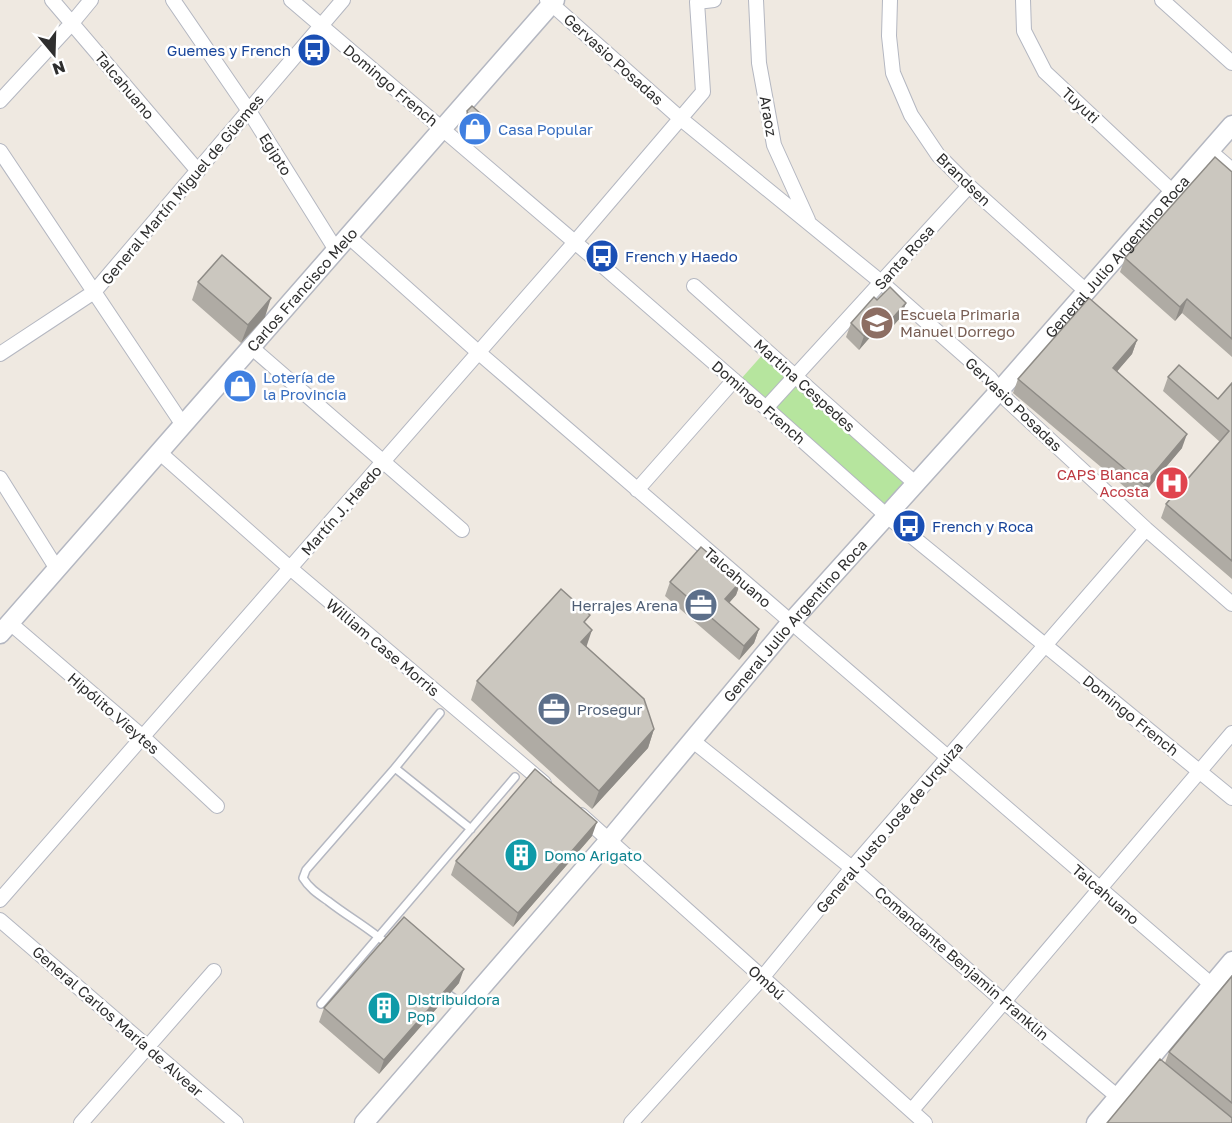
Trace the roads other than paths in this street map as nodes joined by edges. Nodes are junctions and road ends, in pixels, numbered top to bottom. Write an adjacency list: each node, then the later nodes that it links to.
1 (52, 0): 12 (street, Talcahuano)
2 (91, 0): 12 (street)
3 (173, 0): 16 (street, Egipto)
4 (291, 0): 13 (street, Domingo French)
5 (343, 0): 13 (street, General Martín Miguel de Güemes)
6 (714, 0): 17 (street)
7 (756, 0): 26 (street, Araoz)
8 (890, 0): 24 (street, Brandsen)
9 (1023, 0): 25 (street, Tuyuti)
10 (1162, 0): 14 (street)
11 (551, 1): 17 (street, Gervasio Posadas); 19 (street, Carlos Francisco Melo)
12 (72, 23): 15 (street); 23 (street, Talcahuano)
13 (321, 26): 16 (street, General Martín Miguel de Güemes); 19 (street, Domingo French)
14 (1232, 63)
15 (0, 101)
16 (249, 111): 23 (street, General Martín Miguel de Güemes); 29 (street, Egipto)
17 (681, 119): 26 (street, Gervasio Posadas); 28 (street, Martín J. Haedo)
18 (1232, 125): 21 (street, General Julio Argentino Roca)
19 (443, 128): 27 (street, Carlos Francisco Melo); 28 (street, Domingo French)
20 (0, 151): 33 (street)
21 (1210, 151): 22 (street); 25 (street, General Julio Argentino Roca)
22 (1232, 170)
23 (198, 171): 33 (street, General Martín Miguel de Güemes)
24 (969, 186): 30 (street, Santa Rosa); 32 (street, Brandsen)
25 (1173, 192): 32 (street, General Julio Argentino Roca)
26 (810, 225): 30 (street, Gervasio Posadas)
27 (348, 236): 29 (street, Carlos Francisco Melo); 35 (street, Talcahuano)
28 (575, 242): 35 (street, Martín J. Haedo); 38 (street, Domingo French)
29 (336, 250): 34 (street, Carlos Francisco Melo)
30 (881, 282): 37 (street, Santa Rosa); 39 (street, Gervasio Posadas)
31 (694, 286): 37 (street, Martina Cespedes)
32 (1086, 291): 39 (street, General Julio Argentino Roca)
33 (94, 292): 36 (street, General Martín Miguel de Güemes); 41 (street)
34 (251, 347): 41 (street, Carlos Francisco Melo); 43 (street)
35 (478, 352): 43 (street, Martín J. Haedo); 46 (street, Talcahuano)
36 (0, 354)
37 (794, 376): 40 (street, Santa Rosa); 45 (street, Martina Cespedes)
38 (734, 380): 40 (street, Domingo French); 46 (street)
39 (1000, 390): 45 (street, General Julio Argentino Roca); 48 (street, Gervasio Posadas)
40 (766, 408): 47 (street, Domingo French)
41 (183, 425): 42 (street, Carlos Francisco Melo)
42 (159, 452): 50 (street, William Case Morris); 51 (street, Carlos Francisco Melo)
43 (382, 461): 49 (street); 50 (street, Martín J. Haedo)
44 (0, 477): 51 (street)
45 (916, 484): 47 (street, General Julio Argentino Roca)
46 (637, 490): 53 (street, Talcahuano)
47 (887, 516): 53 (street, General Julio Argentino Roca); 55 (street, Domingo French)
48 (1146, 529): 52 (street, Gervasio Posadas); 55 (street, General Justo José de Urquiza)
49 (462, 530)
50 (290, 568): 58 (street, Martín J. Haedo); 64 (street, William Case Morris)
51 (57, 569): 54 (street, Carlos Francisco Melo)
52 (1232, 604)
53 (791, 622): 59 (street, General Julio Argentino Roca); 60 (street, Talcahuano)
54 (5, 628): 58 (street, Hipólito Vieytes)
55 (1046, 645): 60 (street, General Justo José de Urquiza); 62 (street, Domingo French)
56 (440, 713): 61 (lane)
57 (1232, 734): 62 (street)
58 (143, 737): 66 (street, Hipólito Vieytes); 72 (street, Martín J. Haedo)
59 (693, 741): 69 (street, General Julio Argentino Roca); 70 (street, Comandante Benjamin Franklin)
60 (948, 757): 70 (street, General Justo José de Urquiza); 71 (street, Talcahuano)
61 (395, 768): 68 (lane); 74 (lane)
62 (1199, 772): 65 (street, Domingo French); 71 (street)
63 (515, 777): 68 (lane)
64 (556, 794)
65 (1232, 798)
66 (217, 806)
67 (574, 809): 69 (street)
68 (471, 829): 74 (lane)
69 (610, 839): 78 (street, Ombú); 83 (street, General Julio Argentino Roca)
70 (852, 868): 78 (street, General Justo José de Urquiza); 81 (street, Comandante Benjamin Franklin)
71 (1100, 888): 79 (street, Talcahuano); 81 (street)
72 (0, 900)
73 (0, 920): 84 (street, General Carlos María de Alvear)
74 (378, 936): 75 (lane); 82 (lane)
75 (387, 944)
76 (1232, 961): 79 (street)
77 (214, 971): 84 (street)
78 (762, 978): 86 (street, Ombú); 90 (street, General Justo José de Urquiza)
79 (1212, 985): 85 (street)
80 (449, 995): 83 (lane)
81 (1003, 1001): 85 (street, Comandante Benjamin Franklin); 86 (street)
82 (321, 1004)
83 (466, 1005): 89 (street, General Julio Argentino Roca)
84 (149, 1047): 87 (street); 88 (street, General Carlos María de Alvear)
85 (1118, 1097): 92 (street)
86 (912, 1110): 91 (street, Ombú)
87 (81, 1123)
88 (236, 1123)
89 (364, 1123)
90 (631, 1123)
91 (925, 1123)
92 (1096, 1123)

